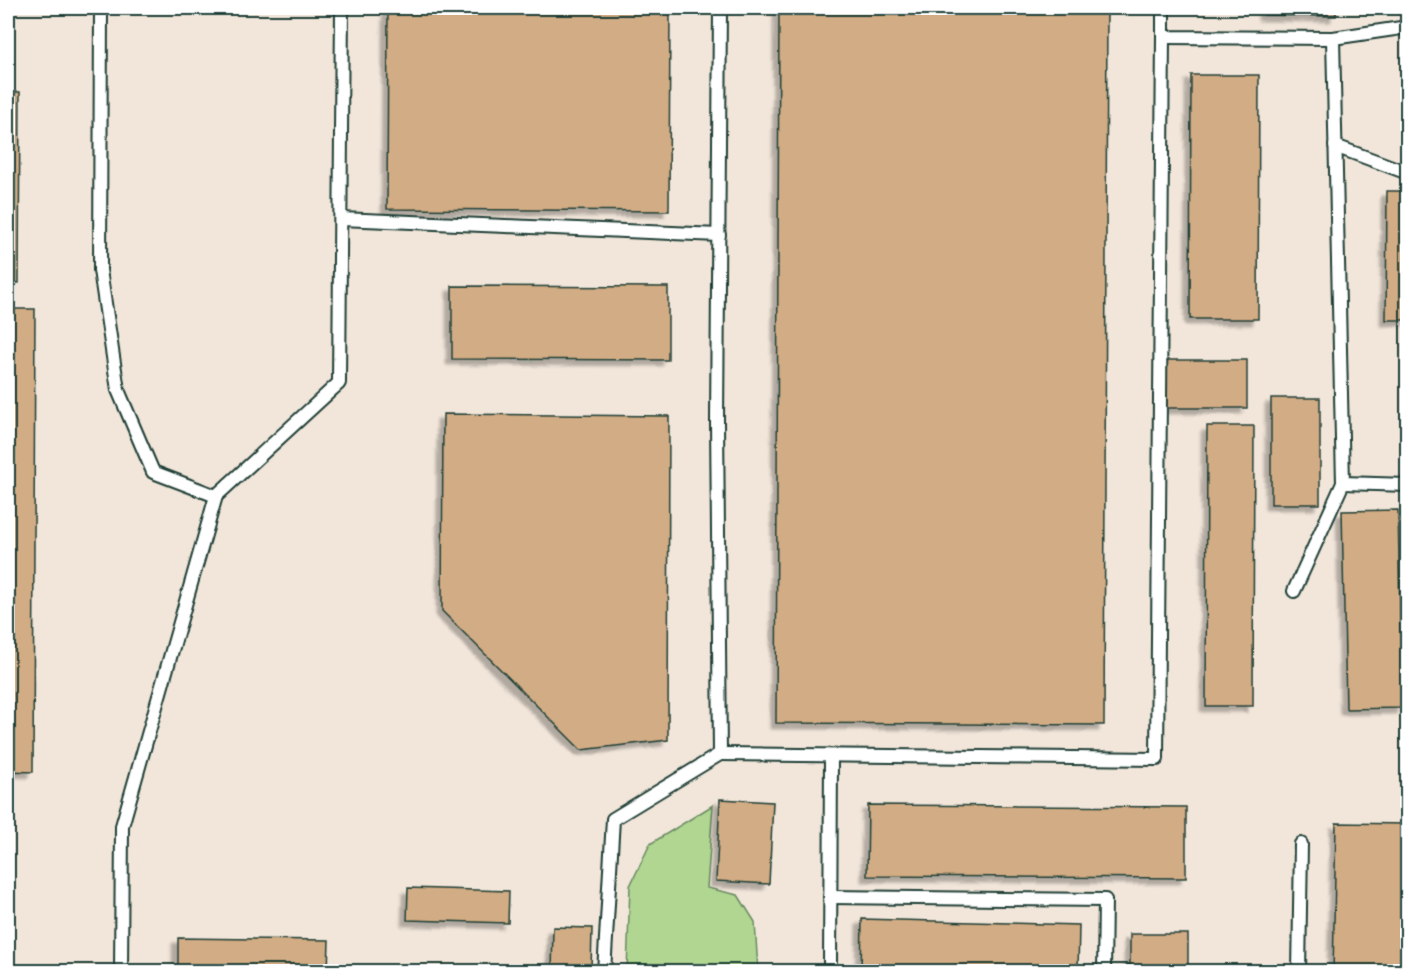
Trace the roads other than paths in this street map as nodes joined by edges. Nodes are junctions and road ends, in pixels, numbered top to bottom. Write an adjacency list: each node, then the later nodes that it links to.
1 (101, 8): 14 (lane)
2 (342, 8): 10 (lane)
3 (720, 8): 11 (lane)
4 (1163, 8): 6 (lane)
5 (1407, 27): 7 (lane)
6 (1163, 37): 7 (lane); 17 (lane)
7 (1333, 38): 8 (lane)
8 (1335, 146): 9 (lane); 12 (lane)
9 (1407, 173)
10 (340, 219): 11 (lane); 14 (lane)
11 (718, 235): 16 (lane)
12 (1343, 483): 13 (lane); 15 (lane)
13 (1407, 485)
14 (216, 496): 21 (lane)
15 (1294, 591)
16 (720, 754): 17 (lane); 22 (lane)
17 (831, 756): 19 (lane)
18 (1301, 844): 24 (lane)
19 (830, 897): 20 (lane); 23 (lane)
20 (830, 966)
21 (121, 972)
22 (604, 972)
23 (1104, 972)
24 (1299, 972)

